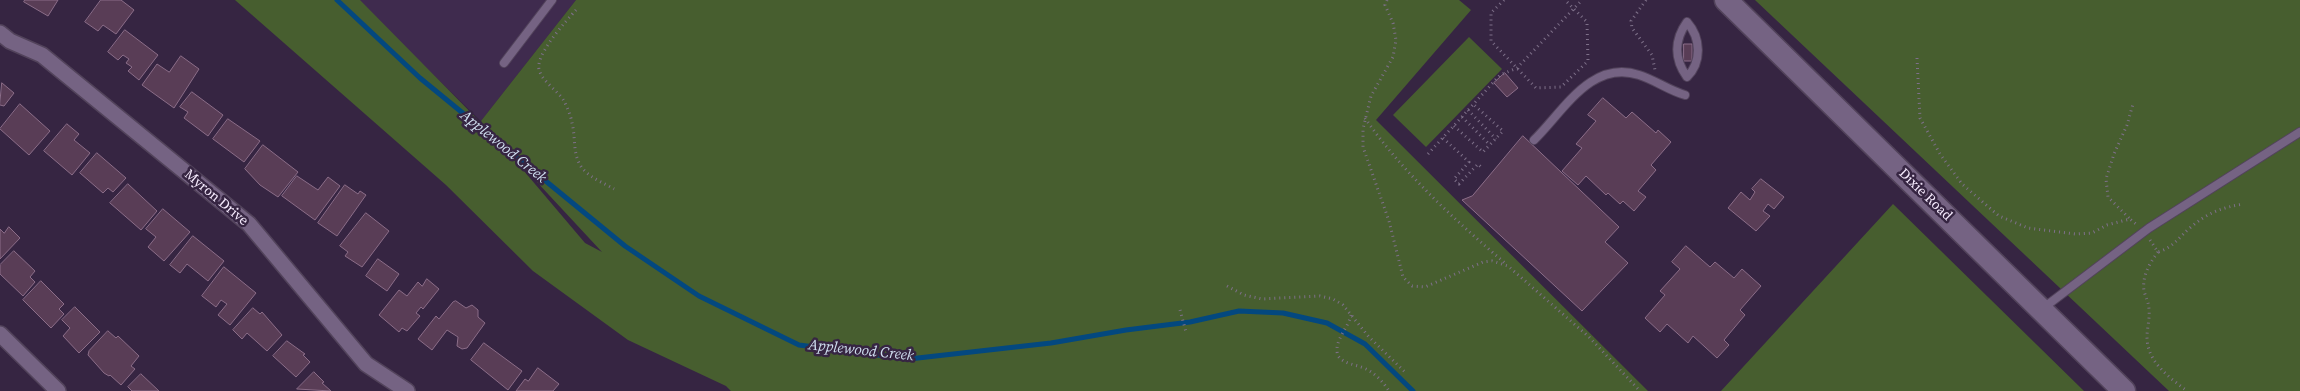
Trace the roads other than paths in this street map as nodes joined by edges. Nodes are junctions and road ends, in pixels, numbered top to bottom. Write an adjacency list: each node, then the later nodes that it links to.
1 (552, 0): 5 (lane)
2 (1726, 0): 9 (main road, Dixie Road)
3 (1687, 22): 3 (lane)
4 (0, 33): 12 (street, Myron Drive)
5 (504, 63)
6 (1685, 95): 8 (lane)
7 (2300, 132): 9 (lane)
8 (1534, 140)
9 (2041, 309): 13 (main road, Dixie Road)
10 (0, 334): 11 (street)
11 (58, 391)
12 (407, 391)
13 (2124, 391)

